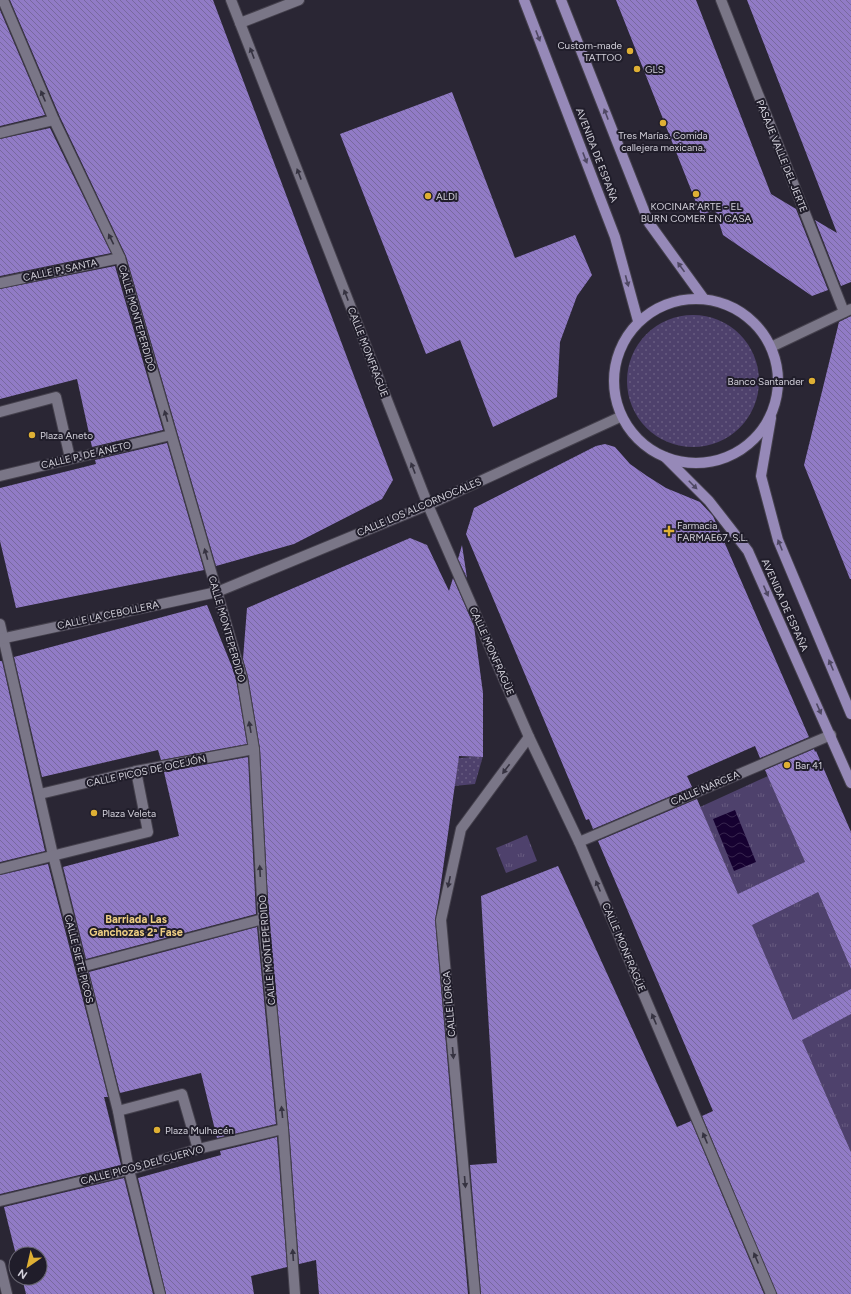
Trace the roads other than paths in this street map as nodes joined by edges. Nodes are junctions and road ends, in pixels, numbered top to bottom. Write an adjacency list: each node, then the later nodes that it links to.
1 (3, 0): 8 (street, CALLE MONTEPERDIDO, one-way to 1)
2 (231, 0): 7 (street, CALLE MONFRAGÜE)
3 (299, 0): 7 (street)
4 (524, 0): 14 (main road, AVENIDA DE ESPAÑA, one-way to 14)
5 (561, 0): 12 (main road, one-way to 5)
6 (721, 0): 13 (street, PASAJE VALLE DEL JERTE)
7 (240, 23): 23 (street, CALLE MONFRAGÜE, one-way to 7)
8 (54, 120): 9 (street); 10 (street, CALLE MONTEPERDIDO, one-way to 8)
9 (0, 133)
10 (120, 258): 11 (street, CALLE P. SANTA); 19 (street, CALLE MONTEPERDIDO, one-way to 10)
11 (0, 283)
12 (704, 299): 14 (main road); 15 (main road, AVENIDA DE ESPAÑA)
13 (847, 311): 15 (street)
14 (638, 321): 18 (main road)
15 (770, 347): 17 (main road, AVENIDA DE ESPAÑA)
16 (0, 412): 21 (street)
17 (772, 413): 20 (main road); 27 (main road, AVENIDA DE ESPAÑA, one-way to 17)
18 (620, 417): 20 (main road); 23 (street, CALLE LOS ALCORNOCALES)
19 (171, 435): 21 (street, CALLE P. DE ANETO); 24 (street, CALLE MONTEPERDIDO, one-way to 19)
20 (665, 457): 28 (main road, AVENIDA DE ESPAÑA, one-way to 28)
21 (70, 458): 22 (street, CALLE P. DE ANETO)
22 (0, 476)
23 (428, 505): 24 (street, CALLE LOS ALCORNOCALES); 29 (street, CALLE MONFRAGÜE)
24 (217, 592): 26 (street, CALLE LA CEBOLLERA); 30 (street, CALLE MONTEPERDIDO, one-way to 24)
25 (0, 624): 26 (street, CALLE SIETE PICOS)
26 (2, 638): 33 (street, CALLE SIETE PICOS)
27 (851, 714)
28 (830, 735): 32 (main road, AVENIDA DE ESPAÑA); 34 (street, CALLE NARCEA)
29 (529, 737): 34 (street, CALLE MONFRAGÜE); 48 (street, CALLE LORCA, one-way to 48)
30 (254, 749): 31 (street, CALLE PICOS DE OCEJÓN); 37 (street, CALLE MONTEPERDIDO, one-way to 30)
31 (136, 771): 33 (street, CALLE PICOS DE OCEJÓN); 35 (street)
32 (851, 783)
33 (40, 794): 35 (street, CALLE SIETE PICOS)
34 (579, 842): 49 (street, CALLE MONFRAGÜE, one-way to 34)
35 (53, 855): 36 (street); 38 (street, CALLE SIETE PICOS)
36 (0, 869)
37 (263, 920): 38 (street); 40 (street, CALLE MONTEPERDIDO, one-way to 37)
38 (81, 967): 39 (street, CALLE SIETE PICOS)
39 (118, 1111): 41 (street); 42 (street, CALLE SIETE PICOS)
40 (284, 1129): 41 (street, CALLE PICOS DEL CUERVO); 47 (street, CALLE MONTEPERDIDO, one-way to 40)
41 (198, 1149): 42 (street, CALLE PICOS DEL CUERVO)
42 (129, 1170): 43 (street, CALLE PICOS DEL CUERVO); 46 (street, CALLE SIETE PICOS)
43 (0, 1201)
44 (0, 1265): 45 (street)
45 (7, 1294)
46 (160, 1294)
47 (295, 1294)
48 (475, 1294)
49 (771, 1294)

